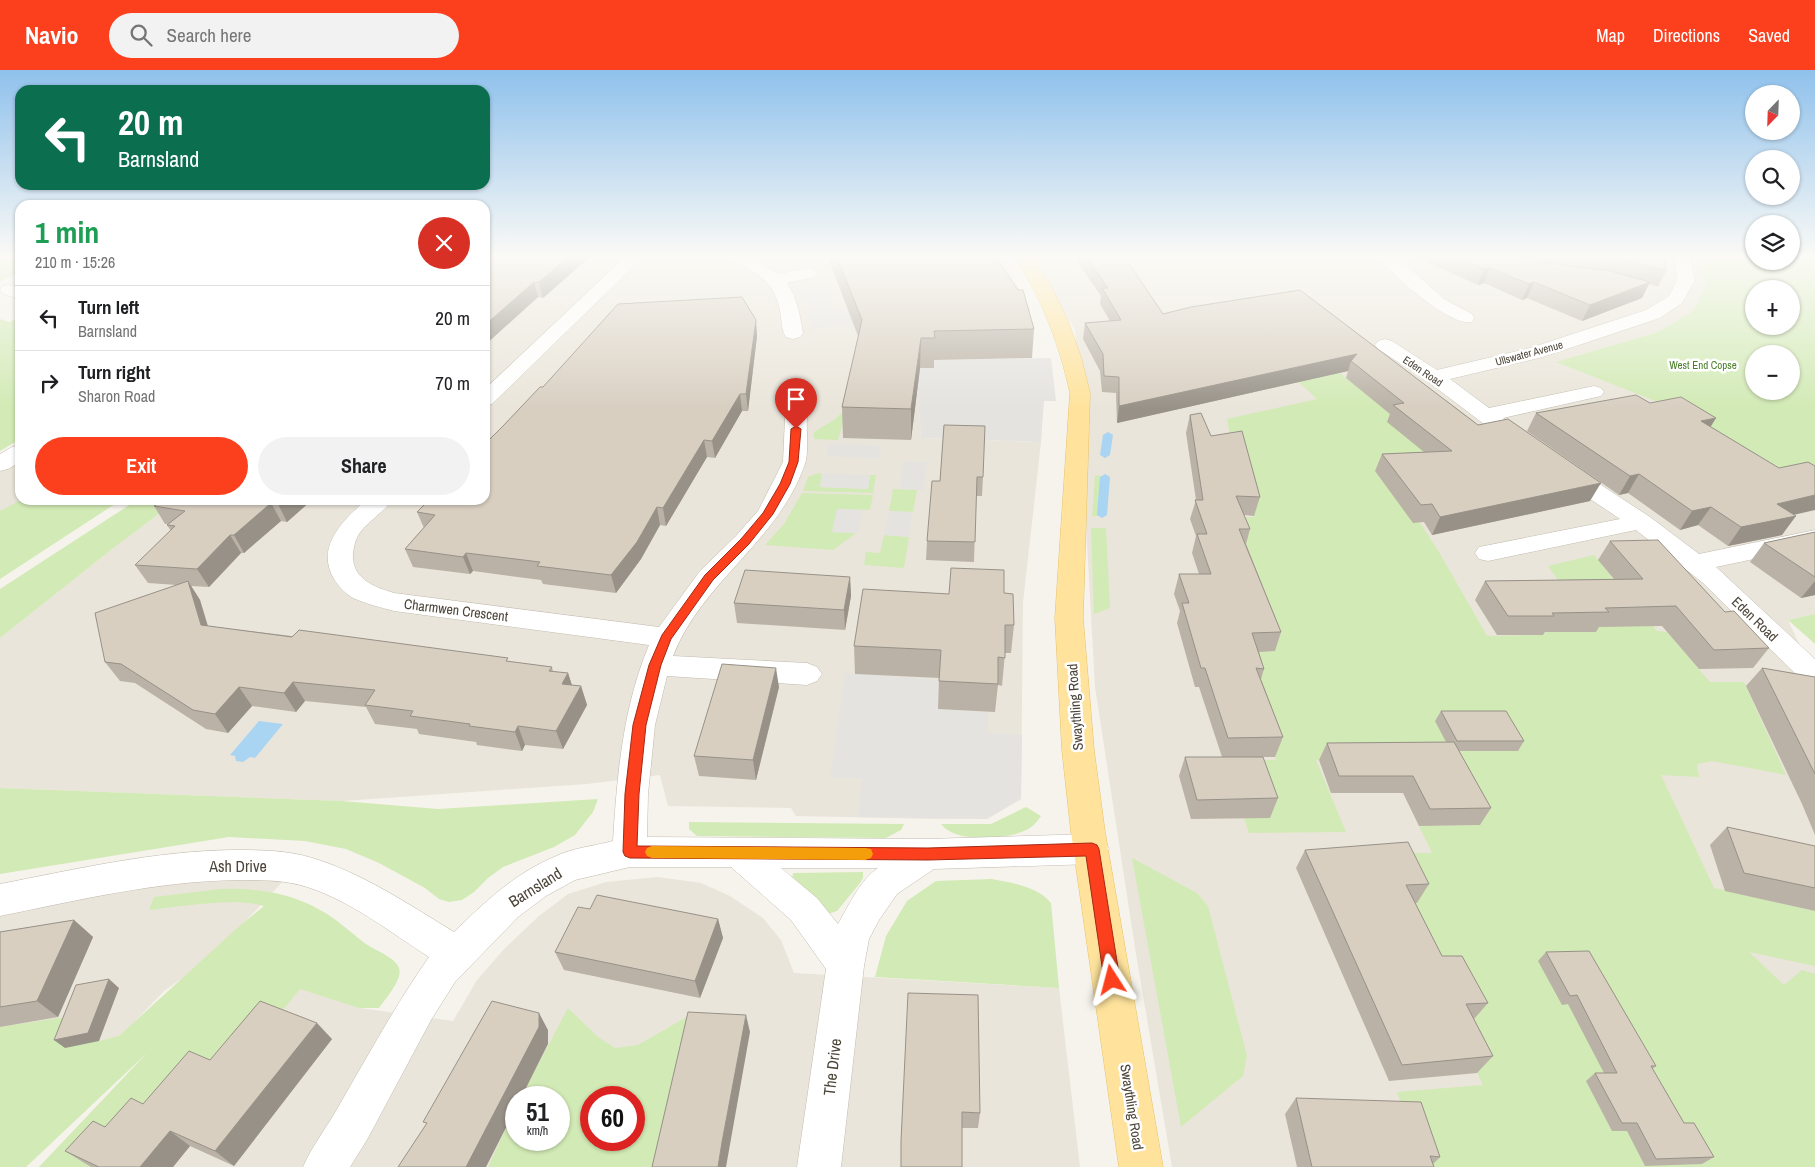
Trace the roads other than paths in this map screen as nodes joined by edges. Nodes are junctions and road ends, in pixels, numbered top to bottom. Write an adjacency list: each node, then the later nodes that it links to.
1 (584, 306): 11 (street)
2 (790, 306): 7 (street)
3 (1051, 306): 24 (main road, Swaythling Road)
4 (1444, 306): 6 (street)
5 (1665, 306): 9 (street, Ullswater Avenue)
6 (1465, 318)
7 (793, 333)
8 (1385, 345): 9 (street, Eden Road)
9 (1434, 377): 12 (street, Eden Road)
10 (1594, 392): 12 (street)
11 (490, 395)
12 (1485, 415): 17 (street, Eden Road)
13 (796, 418): 21 (street)
14 (15, 455): 15 (street)
15 (0, 464)
16 (375, 505): 21 (street, Charmwen Crescent)
17 (1641, 522): 19 (street); 20 (street, Eden Road)
18 (1815, 538): 20 (street)
19 (1488, 553)
20 (1694, 563): 23 (street, Eden Road)
21 (660, 651): 22 (street, Charmwen Crescent); 25 (street)
22 (807, 674)
23 (1815, 676)
24 (1092, 849): 27 (street, Barnsland); 33 (main road, Swaythling Road)
25 (630, 852): 26 (street, Barnsland); 29 (street, Barnsland)
26 (739, 853): 27 (street, Barnsland); 30 (street)
27 (928, 854): 30 (street, The Drive)
28 (0, 900): 29 (street, Ash Drive)
29 (457, 954): 31 (street, Barnsland)
30 (845, 966): 32 (street, The Drive)
31 (325, 1167)
32 (819, 1167)
33 (1141, 1167)

